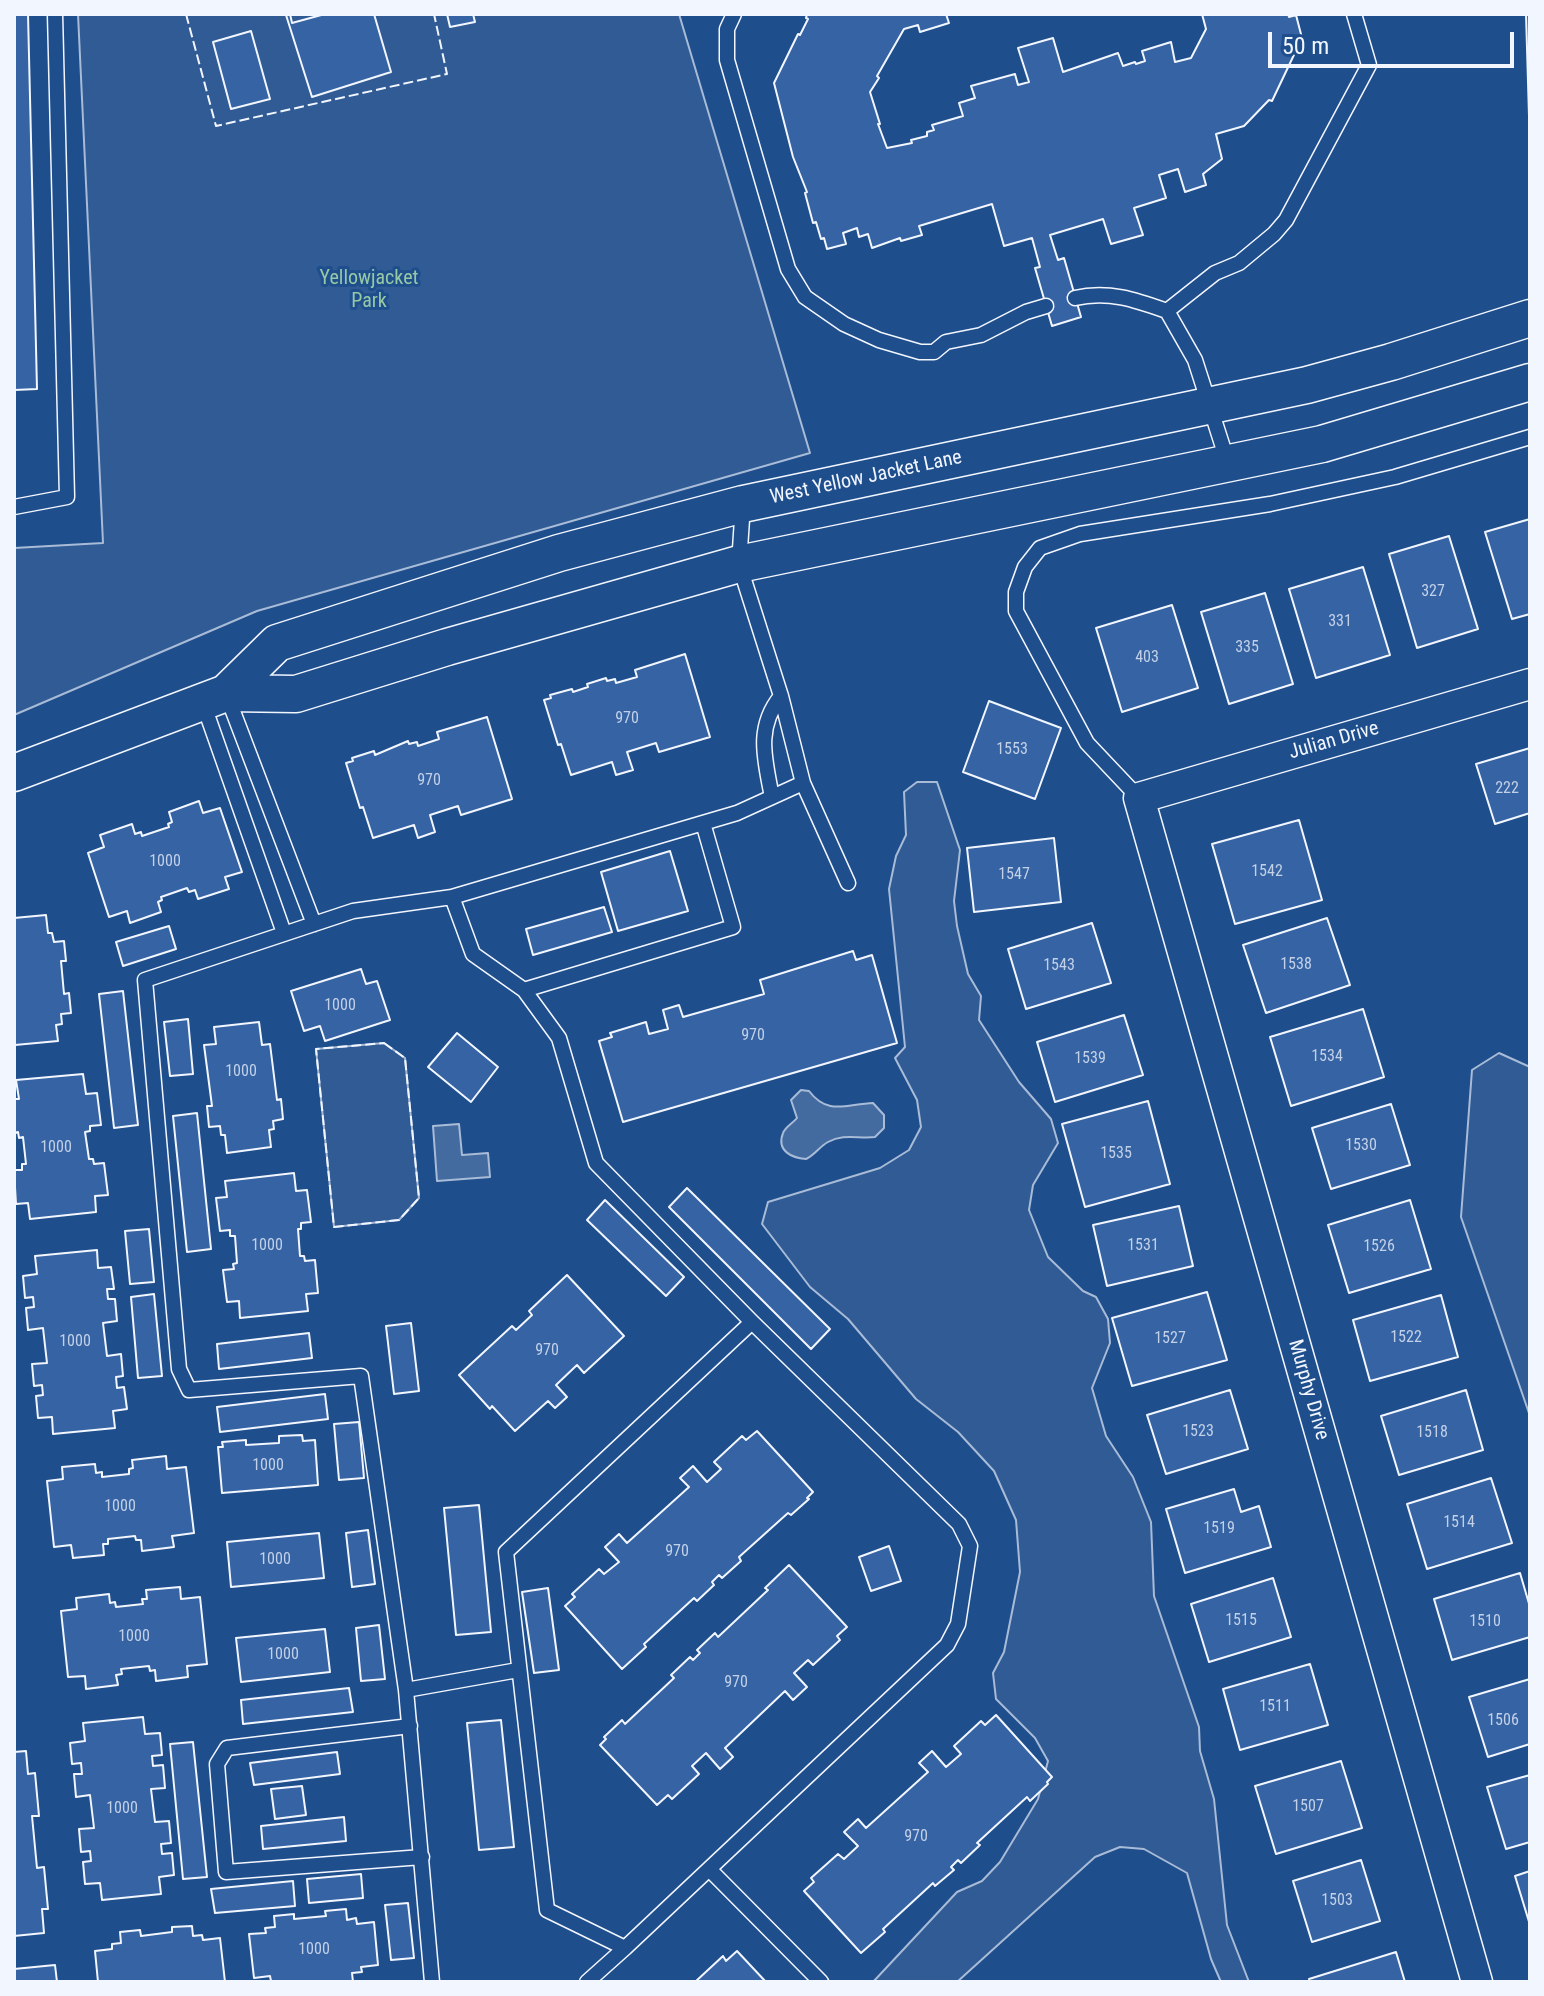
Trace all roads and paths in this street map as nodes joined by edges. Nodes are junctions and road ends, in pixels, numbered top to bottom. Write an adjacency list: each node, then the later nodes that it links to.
1 (55, 14): 13 (lane)
2 (734, 14): 5 (lane)
3 (1354, 14): 6 (lane)
4 (1075, 298): 6 (lane)
5 (1046, 306)
6 (1167, 311): 9 (lane)
7 (1530, 318): 9 (street, West Yellow Jacket Lane)
8 (1530, 382): 11 (street, West Yellow Jacket Lane)
9 (1211, 405): 11 (lane); 12 (street, West Yellow Jacket Lane)
10 (1530, 437): 21 (lane)
11 (1228, 463): 14 (street, West Yellow Jacket Lane)
12 (743, 504): 14 (lane); 17 (street, West Yellow Jacket Lane)
13 (14, 507)
14 (739, 564): 16 (lane); 17 (street, West Yellow Jacket Lane)
15 (1530, 684): 21 (street, Julian Drive)
16 (781, 696): 19 (lane); 20 (lane)
17 (214, 698): 18 (street, West Yellow Jacket Lane); 25 (lane); 26 (lane)
18 (14, 773)
19 (803, 783): 20 (lane); 23 (lane)
20 (772, 797): 22 (lane)
21 (1139, 798): 38 (street, Murphy Drive)
22 (703, 823): 24 (lane); 27 (lane)
23 (848, 883)
24 (452, 897): 25 (lane); 27 (lane)
25 (314, 924): 26 (lane)
26 (284, 933): 30 (lane)
27 (524, 990): 28 (lane)
28 (752, 1322): 29 (lane); 33 (lane)
29 (518, 1670): 30 (lane); 34 (lane)
30 (406, 1690): 31 (lane)
31 (410, 1726): 32 (lane); 32 (lane)
32 (422, 1857): 35 (lane)
33 (709, 1869): 34 (lane); 37 (lane)
34 (625, 1948): 36 (lane)
35 (432, 1982)
36 (587, 1982)
37 (821, 1982)
38 (1477, 1982)

